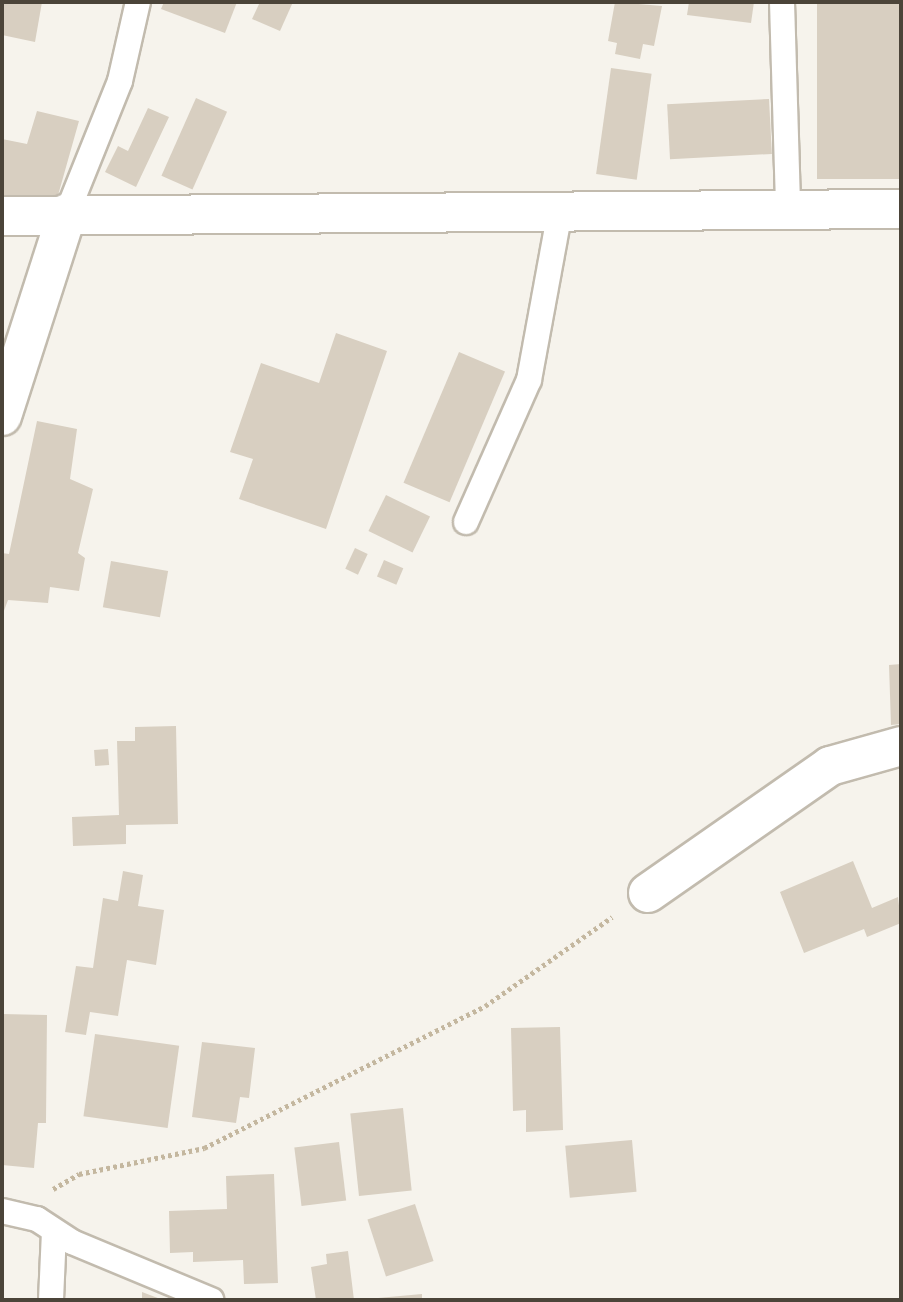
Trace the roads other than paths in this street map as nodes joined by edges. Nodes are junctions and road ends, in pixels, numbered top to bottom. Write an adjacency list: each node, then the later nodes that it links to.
1 (138, 2): 6 (lane)
2 (782, 2): 4 (lane)
3 (901, 209): 4 (street)
4 (788, 210): 5 (street)
5 (560, 211): 6 (street); 9 (lane)
6 (67, 214): 7 (street); 8 (street)
7 (2, 216)
8 (2, 416)
9 (466, 522)
10 (901, 746): 11 (street)
11 (648, 893)
12 (2, 1211): 13 (lane)
13 (45, 1226): 14 (lane); 15 (lane)
14 (51, 1300)
15 (211, 1300)

